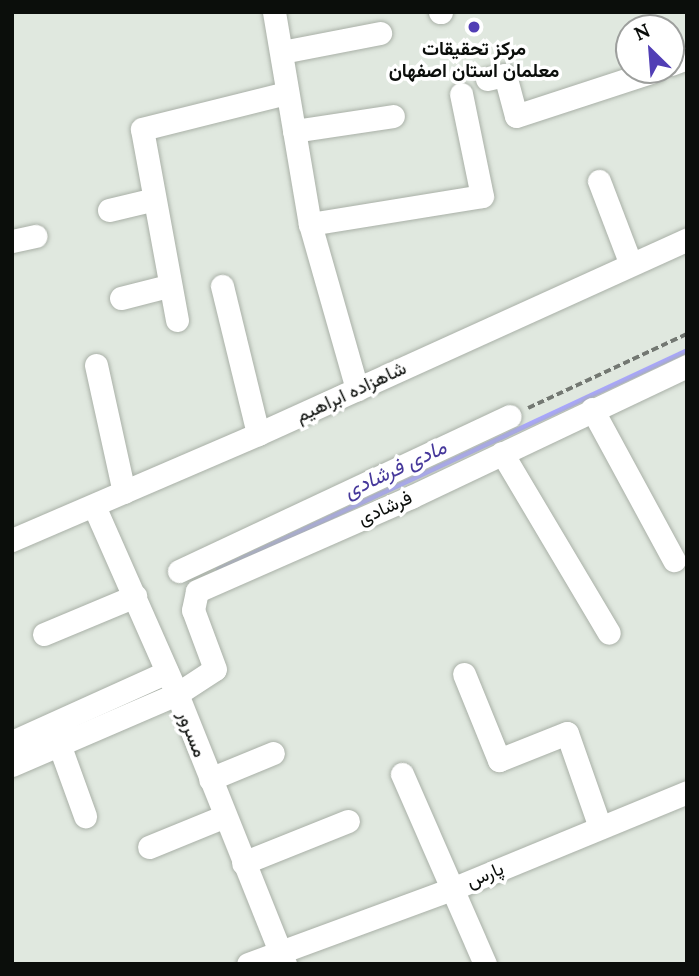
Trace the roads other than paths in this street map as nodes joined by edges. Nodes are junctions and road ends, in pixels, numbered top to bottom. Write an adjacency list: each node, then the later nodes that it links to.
1 (275, 12): 3 (street)
2 (380, 33): 3 (street)
3 (282, 52): 6 (street)
4 (487, 79): 5 (street)
5 (615, 84)
6 (286, 93): 9 (street); 11 (street)
7 (461, 94): 13 (street)
8 (393, 116): 9 (street)
9 (294, 131): 13 (street)
10 (599, 181): 17 (street)
11 (151, 200): 12 (street); 18 (street)
12 (109, 210)
13 (310, 224): 24 (street)
14 (35, 236): 16 (street)
15 (687, 239): 17 (street, شاهزاده ابراهیم)
16 (12, 241)
17 (631, 262): 24 (street, شاهزاده ابراهیم)
18 (168, 286): 20 (street); 21 (street)
19 (222, 286): 27 (street)
20 (121, 298)
21 (177, 320)
22 (96, 365): 30 (street)
23 (687, 366): 25 (street, فرشادی)
24 (358, 389): 27 (street, شاهزاده ابراهیم)
25 (592, 409): 28 (street, فرشادی); 34 (street)
26 (510, 416): 29 (street)
27 (258, 434): 30 (street, شاهزاده ابراهیم)
28 (502, 453): 31 (street, فرشادی); 37 (street)
29 (398, 469): 31 (street); 35 (street)
30 (124, 492): 32 (street, شاهزاده ابراهیم)
31 (411, 497): 41 (street, فرشادی)
32 (94, 506): 33 (street, شاهزاده ابراهیم); 36 (street, مسرور)
33 (12, 540)
34 (674, 560)
35 (179, 571)
36 (135, 596): 38 (street); 39 (street, مسرور)
37 (609, 633)
38 (44, 635)
39 (167, 672): 41 (street, مسرور); 42 (street)
40 (464, 674): 52 (street)
41 (177, 694): 43 (street); 47 (street, مسرور)
42 (12, 742)
43 (58, 744): 45 (street); 49 (street)
44 (273, 753): 47 (street)
45 (12, 765)
46 (402, 774): 55 (street)
47 (210, 779): 50 (street, مسرور)
48 (687, 792): 52 (street, پارس)
49 (85, 816)
50 (225, 816): 53 (street); 54 (street, مسرور)
51 (348, 821): 54 (street)
52 (600, 827): 55 (street, پارس)
53 (149, 847)
54 (243, 863): 56 (street, مسرور)
55 (452, 889): 56 (street, پارس); 58 (street)
56 (283, 957): 57 (street, پارس)
57 (248, 964)
58 (485, 964)

